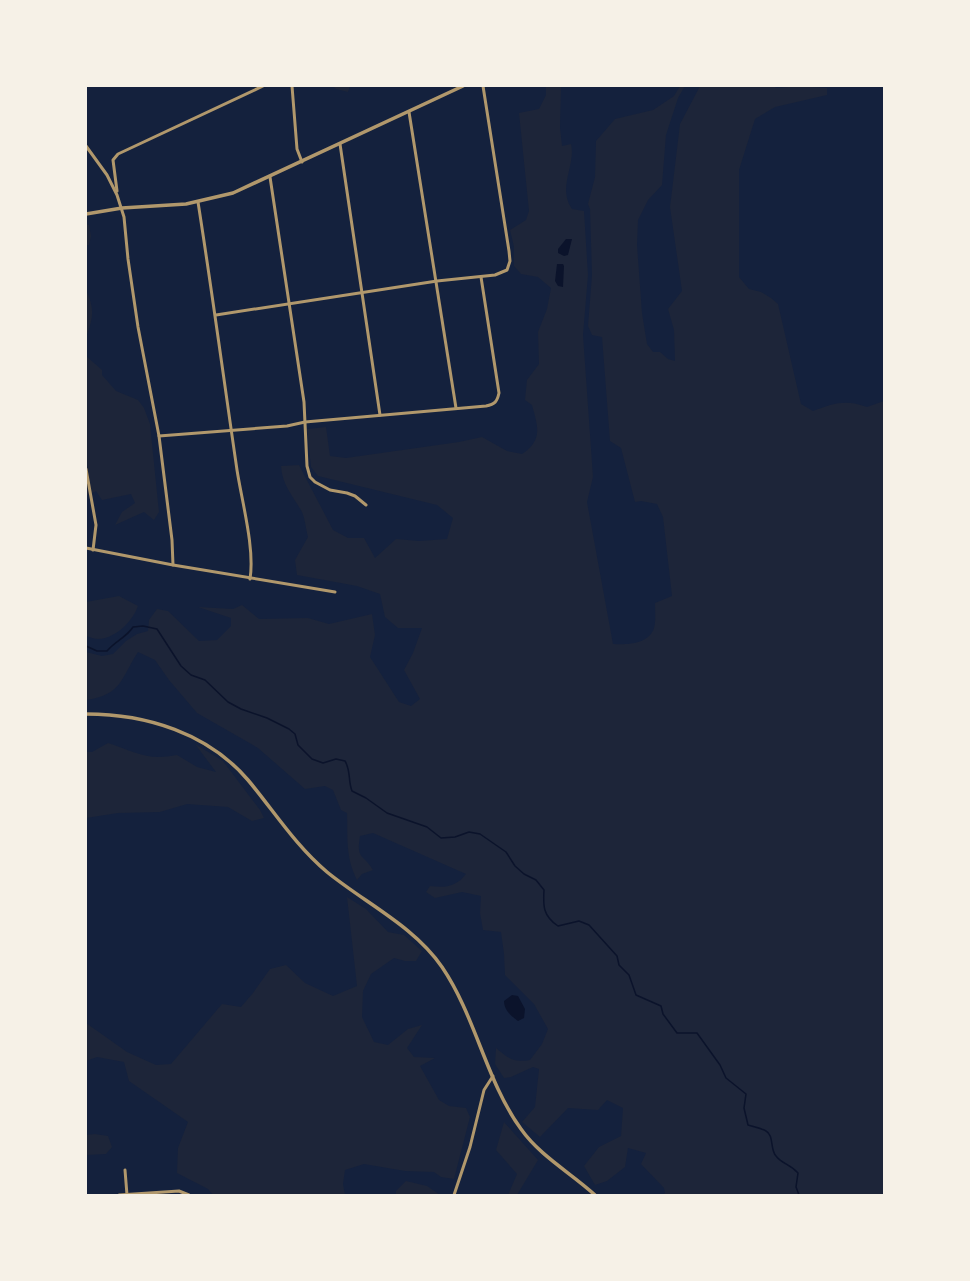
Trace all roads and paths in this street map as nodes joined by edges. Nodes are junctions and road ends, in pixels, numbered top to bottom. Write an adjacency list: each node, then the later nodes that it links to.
1 (263, 86): 10 (street)
2 (292, 86): 8 (street)
3 (463, 86): 5 (street)
4 (483, 86): 14 (street)
5 (409, 112): 6 (street); 15 (street)
6 (340, 144): 8 (street); 16 (street)
7 (86, 146): 10 (street)
8 (302, 162): 9 (street)
9 (270, 177): 11 (street); 17 (street)
10 (117, 195): 12 (street)
11 (198, 202): 12 (street); 18 (street)
12 (122, 208): 13 (street); 23 (street)
13 (86, 214)
14 (481, 277): 15 (street); 19 (street)
15 (437, 281): 16 (street); 19 (street)
16 (362, 294): 17 (street); 20 (street)
17 (289, 305): 18 (street); 21 (street)
18 (216, 315): 22 (street)
19 (456, 408): 20 (street)
20 (380, 415): 21 (street)
21 (305, 422): 22 (street); 25 (street)
22 (231, 430): 23 (street); 29 (street)
23 (159, 436): 28 (street)
24 (86, 469): 27 (street)
25 (366, 505)
26 (86, 548): 27 (street)
27 (93, 550): 28 (street)
28 (173, 565): 29 (street)
29 (250, 578): 30 (street)
30 (335, 592)
31 (86, 714): 32 (street)
32 (493, 1075): 37 (street); 38 (street)
33 (125, 1170): 35 (street)
34 (119, 1195): 35 (street)
35 (127, 1195): 36 (street)
36 (189, 1195)
37 (454, 1195)
38 (595, 1195)

